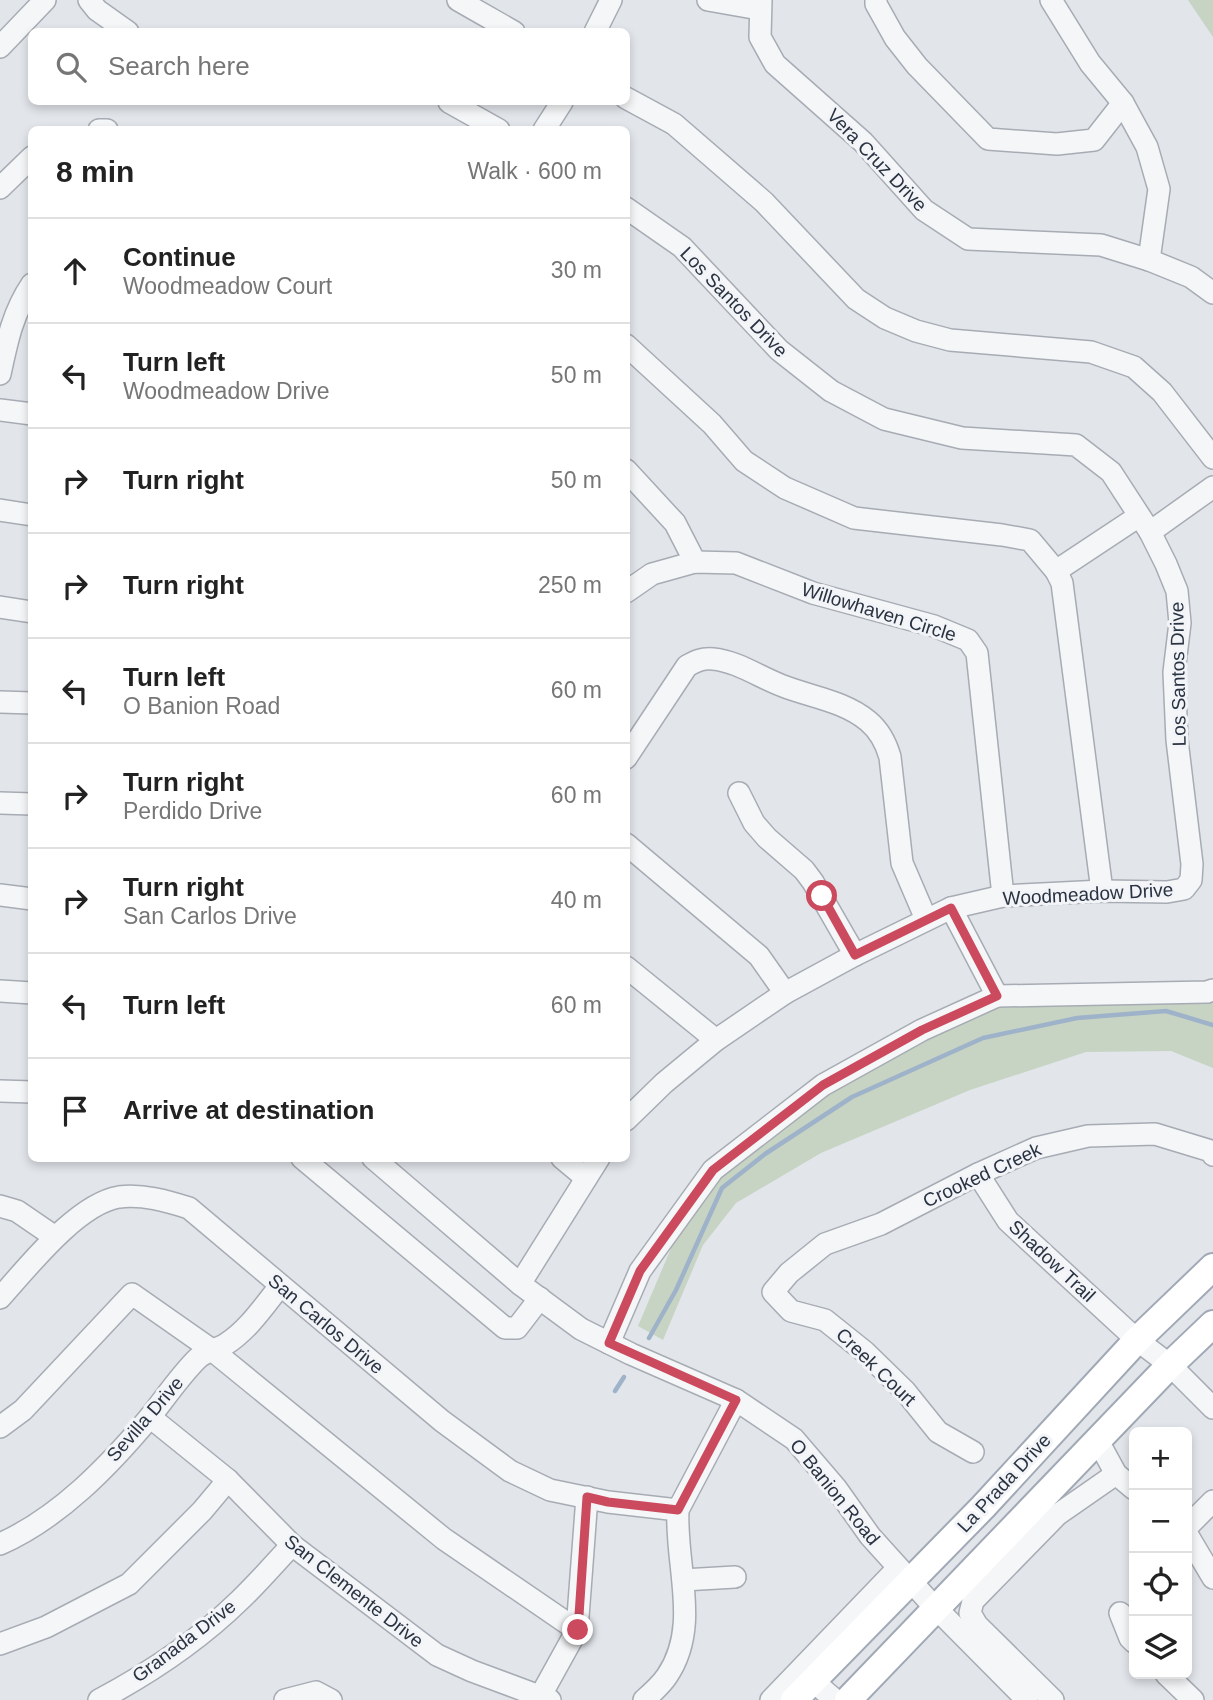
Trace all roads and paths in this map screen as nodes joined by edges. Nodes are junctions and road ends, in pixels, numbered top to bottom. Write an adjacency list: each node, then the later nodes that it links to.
1 (45, 0): 12 (street)
2 (89, 0): 9 (street)
3 (458, 0): 10 (street)
4 (611, 0): 11 (street)
5 (708, 0): 8 (street)
6 (876, 0): 14 (street)
7 (1051, 0): 14 (street)
8 (760, 5): 22 (street, Vera Cruz Drive)
9 (122, 28)
10 (507, 28)
11 (597, 28)
12 (0, 47)
13 (630, 100): 29 (street)
14 (1123, 103): 22 (street)
15 (454, 105): 17 (street)
16 (560, 105): 18 (street)
17 (492, 126)
18 (547, 126)
19 (28, 161): 20 (street)
20 (0, 188)
21 (630, 211): 34 (street, Los Santos Drive)
22 (1149, 260): 24 (street, Vera Cruz Drive)
23 (28, 291): 26 (street)
24 (1213, 293)
25 (630, 349): 36 (street)
26 (0, 374)
27 (0, 410): 28 (street)
28 (28, 414)
29 (1213, 458)
30 (630, 474): 35 (street)
31 (1213, 488): 34 (street)
32 (0, 510): 33 (street)
33 (28, 514)
34 (1144, 524): 36 (street); 47 (street, Los Santos Drive)
35 (695, 562): 37 (street, Willowhaven Circle); 50 (street, Willowhaven Circle)
36 (1056, 571): 48 (street)
37 (630, 589)
38 (0, 607): 39 (street)
39 (28, 611)
40 (0, 702): 41 (street)
41 (28, 703)
42 (630, 752): 53 (street)
43 (739, 793): 54 (street)
44 (0, 803): 45 (street)
45 (28, 804)
46 (630, 847): 59 (street)
47 (1191, 880): 48 (street, Woodmeadow Drive)
48 (1102, 891): 50 (street, Woodmeadow Drive)
49 (0, 895): 51 (street)
50 (1003, 896): 52 (street, Woodmeadow Drive)
51 (28, 898)
52 (951, 908): 53 (street, Woodmeadow Drive); 60 (street)
53 (926, 919): 54 (street, Woodmeadow Drive)
54 (855, 955): 59 (street, Woodmeadow Drive)
55 (630, 970): 61 (street)
56 (0, 990): 58 (street)
57 (1213, 990): 60 (street)
58 (28, 993)
59 (785, 993): 61 (street, Woodmeadow Drive)
60 (997, 996): 82 (street)
61 (716, 1040): 64 (street, Woodmeadow Drive)
62 (0, 1091): 63 (street)
63 (28, 1092)
64 (634, 1097)
65 (1213, 1154): 70 (street, Crooked Creek)
66 (307, 1162): 79 (street)
67 (378, 1162): 75 (street, O Banion Road)
68 (567, 1162): 71 (street)
69 (596, 1162): 71 (street)
70 (978, 1174): 77 (street, Crooked Creek); 81 (street, Shadow Trail)
71 (586, 1178): 75 (street)
72 (0, 1206): 73 (street)
73 (55, 1237): 76 (street, San Carlos Drive); 78 (street, San Carlos Drive)
74 (1213, 1267): 81 (main road, La Prada Drive)
75 (520, 1284): 79 (street, O Banion Road)
76 (280, 1286): 83 (street, Sevilla Drive); 94 (street, San Carlos Drive)
77 (773, 1293): 90 (street, Creek Court)
78 (0, 1298)
79 (540, 1298): 82 (street, O Banion Road)
80 (1213, 1324): 84 (main road, La Prada Drive)
81 (1137, 1340): 84 (street, Shadow Trail); 101 (main road, La Prada Drive)
82 (609, 1343): 85 (street, O Banion Road)
83 (212, 1350): 87 (street, Sevilla Drive); 88 (street); 107 (street)
84 (1170, 1365): 86 (street, Shadow Trail); 89 (main road, La Prada Drive)
85 (736, 1400): 96 (street); 101 (street, O Banion Road)
86 (1213, 1408)
87 (150, 1417): 92 (street, San Clemente Drive); 99 (street, Sevilla Drive)
88 (0, 1427)
89 (1098, 1441): 91 (street); 105 (main road, La Prada Drive)
90 (973, 1452)
91 (1116, 1474): 93 (street); 122 (street)
92 (228, 1480): 100 (street, San Clemente Drive); 109 (street)
93 (1129, 1485)
94 (587, 1497): 96 (street, San Carlos Drive); 107 (street)
95 (1213, 1501): 97 (street)
96 (678, 1510): 104 (street)
97 (1192, 1522)
98 (1192, 1542): 103 (street)
99 (0, 1544)
100 (292, 1545): 112 (street, San Clemente Drive); 113 (street, Granada Drive)
101 (905, 1574): 105 (street, O Banion Road); 111 (main road, La Prada Drive); 117 (street)
102 (735, 1577): 104 (street)
103 (1213, 1578)
104 (683, 1580): 116 (street)
105 (937, 1609): 120 (main road, La Prada Drive); 121 (street, O Banion Road)
106 (1119, 1613): 108 (street)
107 (578, 1630): 112 (street)
108 (1129, 1636)
109 (0, 1644)
110 (1171, 1679): 123 (street)
111 (813, 1681): 118 (main road, La Prada Drive); 119 (street)
112 (543, 1698)
113 (99, 1700)
114 (285, 1700): 115 (street)
115 (331, 1700)
116 (644, 1700)
117 (771, 1700)
118 (794, 1700)
119 (835, 1700)
120 (848, 1700)
121 (1027, 1700)
122 (1053, 1700)
123 (1193, 1700)

